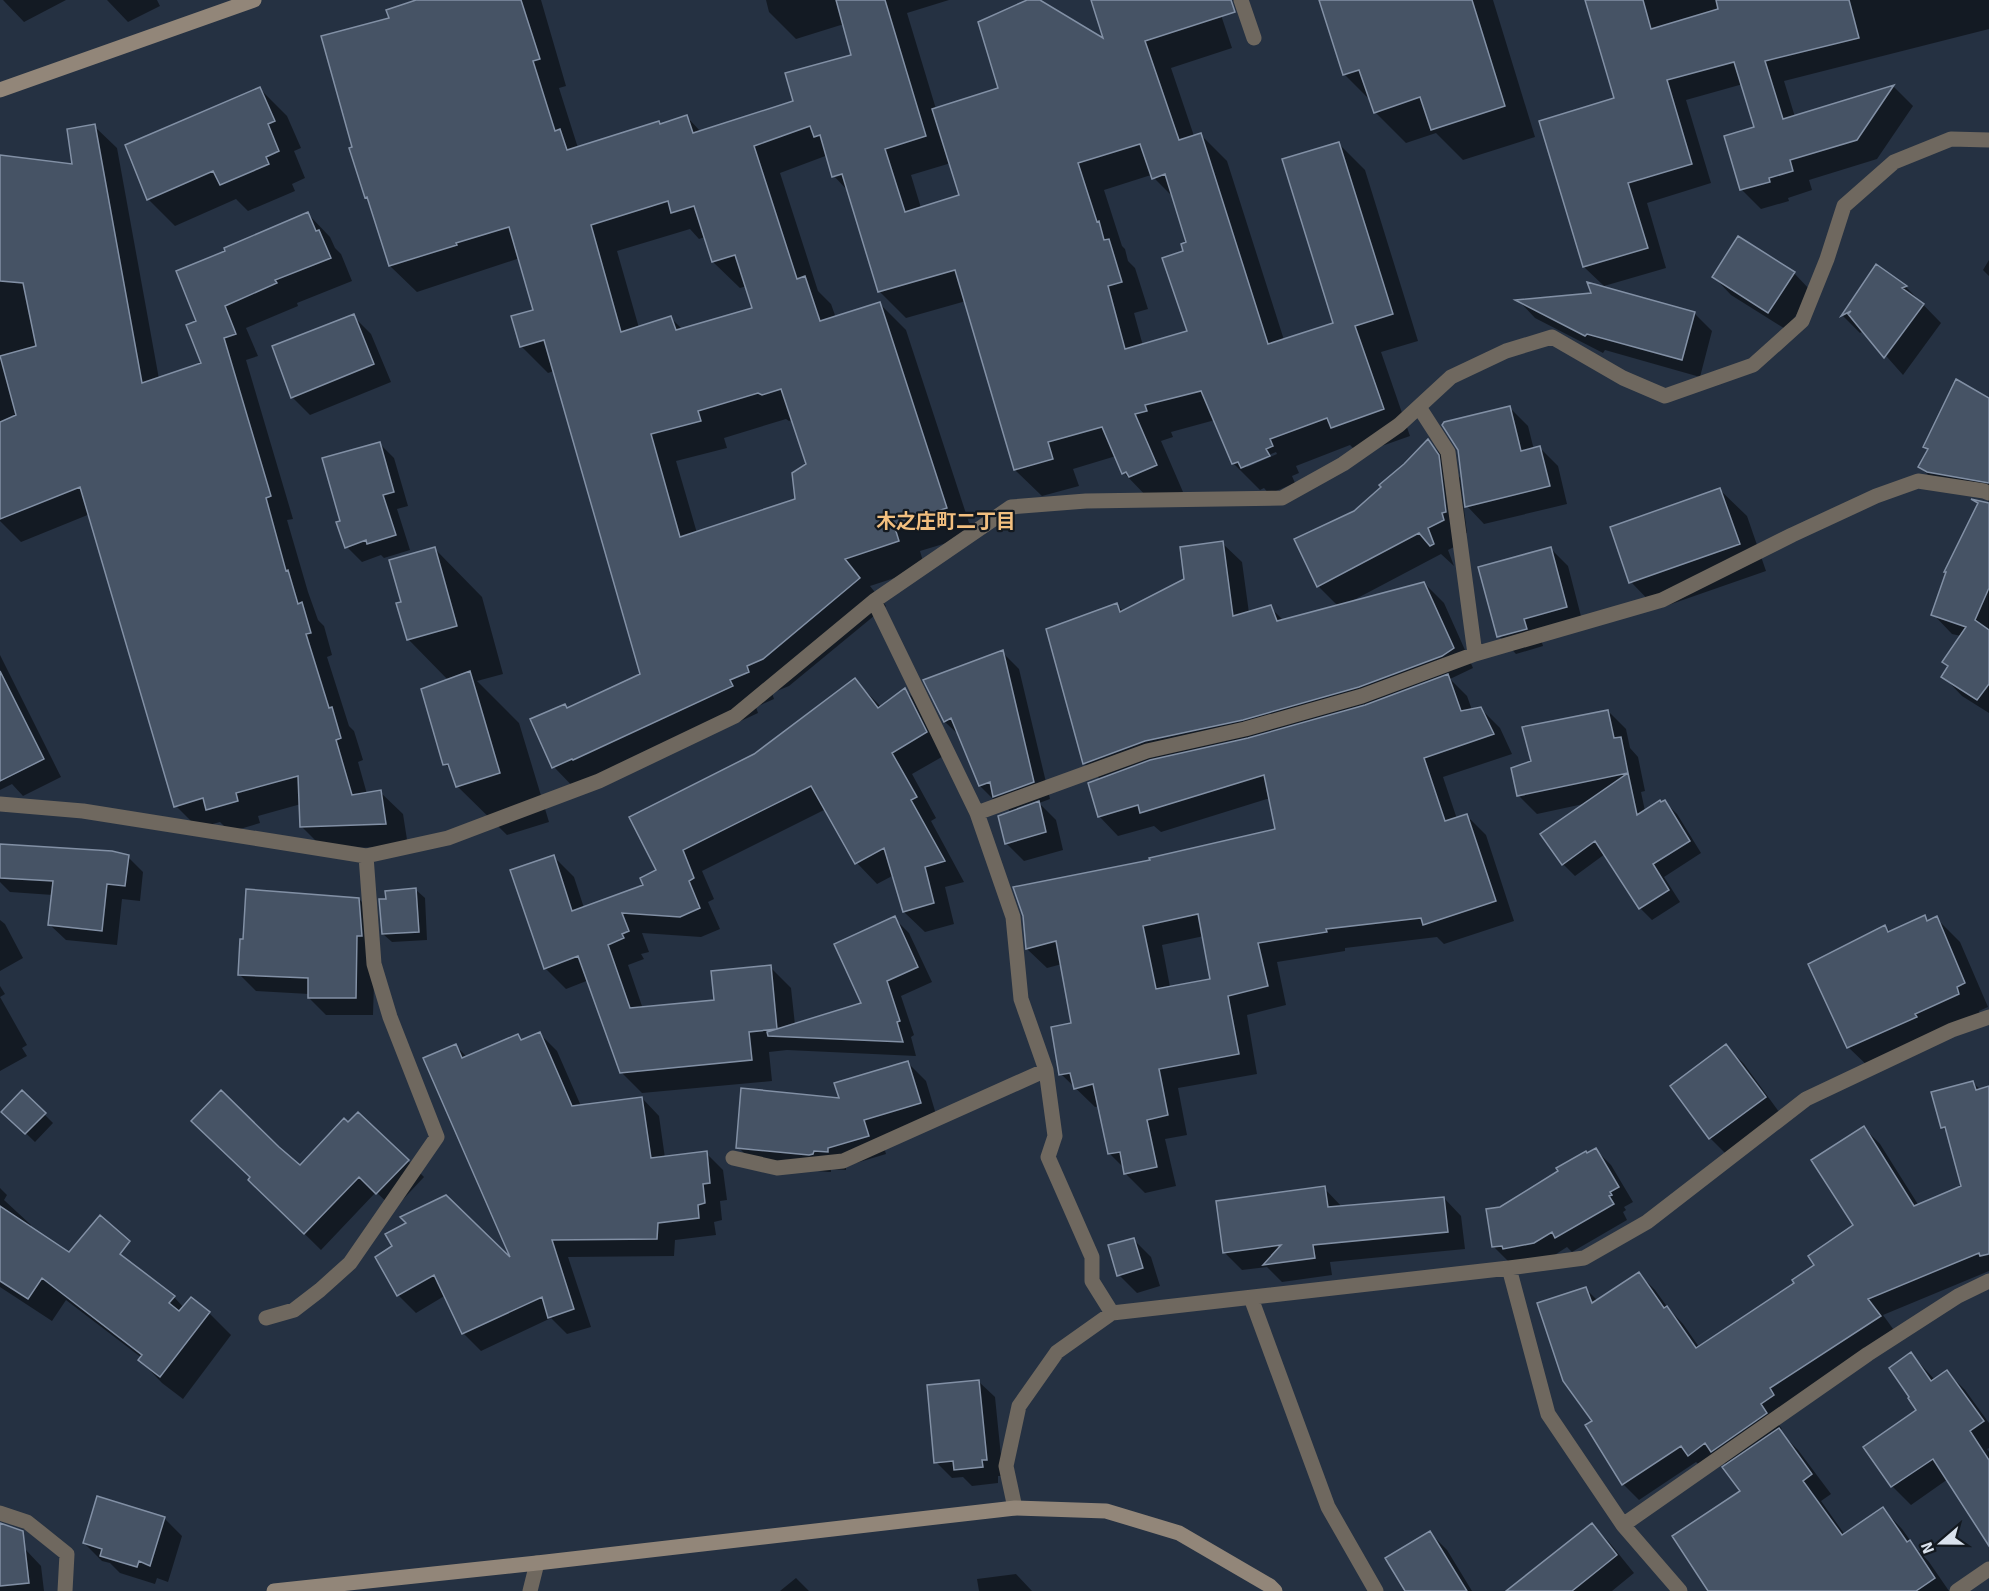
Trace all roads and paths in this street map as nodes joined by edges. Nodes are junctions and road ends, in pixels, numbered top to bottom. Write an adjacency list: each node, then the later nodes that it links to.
1 (254, 0): 4 (street)
2 (1241, 0): 3 (street)
3 (1254, 38)
4 (0, 90)
5 (1989, 140): 6 (street)
6 (1419, 407): 8 (street); 9 (street)
7 (1989, 494): 9 (street)
8 (874, 601): 11 (street); 12 (street)
9 (1475, 654): 11 (street)
10 (0, 804): 12 (street)
11 (977, 813): 14 (street)
12 (366, 856): 20 (street)
13 (1989, 1017): 16 (street)
14 (1046, 1070): 15 (street); 19 (street)
15 (733, 1158)
16 (1509, 1268): 18 (street); 23 (street)
17 (1989, 1281): 23 (street)
18 (1251, 1298): 19 (street); 30 (street)
19 (1112, 1313): 21 (street)
20 (266, 1318)
21 (1015, 1508): 24 (street); 29 (street)
22 (0, 1513): 26 (street)
23 (1623, 1525): 31 (street)
24 (537, 1563): 27 (street); 28 (street)
25 (1989, 1569): 32 (street)
26 (65, 1591)
27 (274, 1591)
28 (530, 1591)
29 (1275, 1591)
30 (1376, 1591)
31 (1680, 1591)
32 (1957, 1591)

